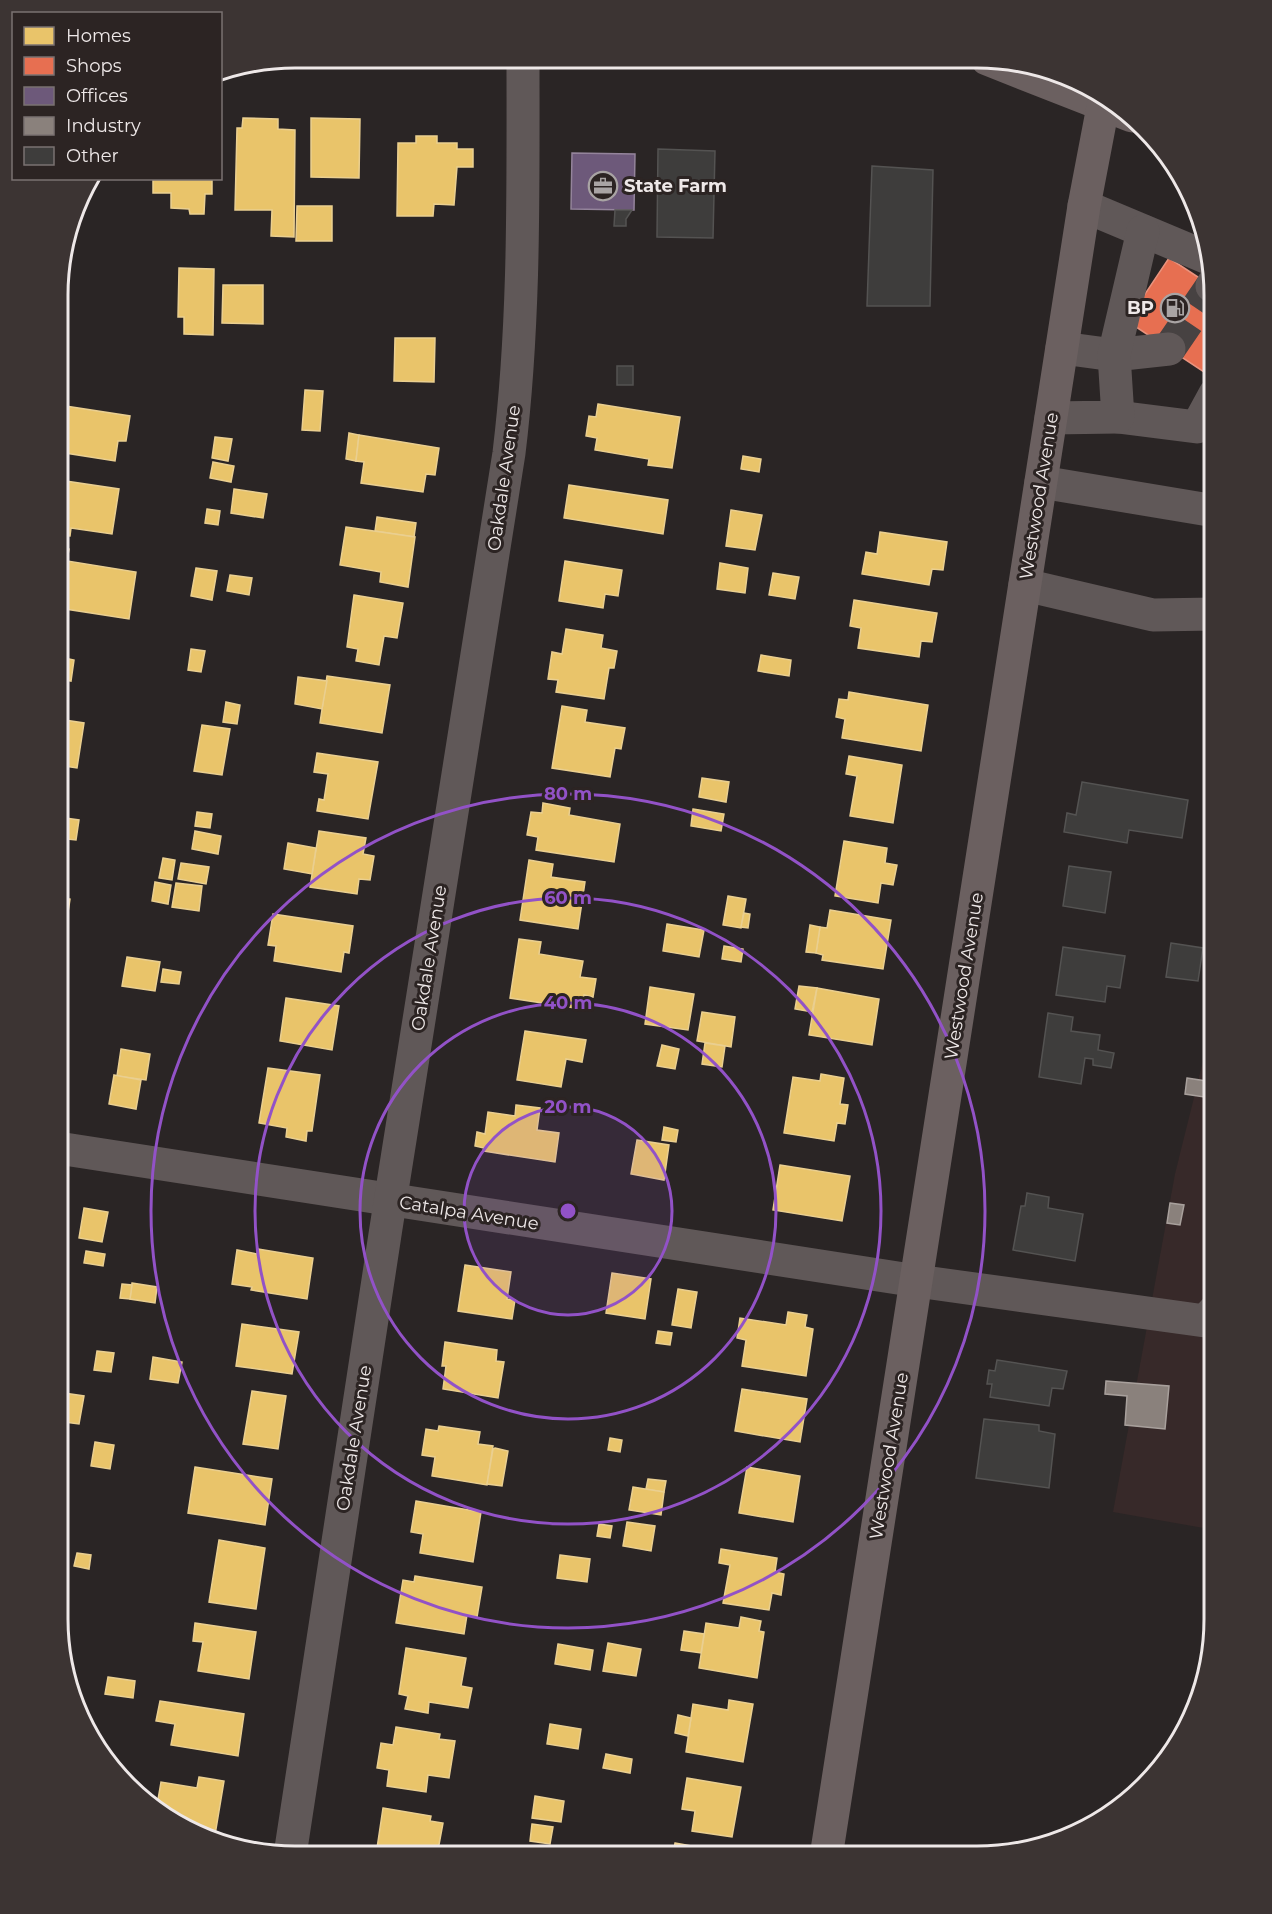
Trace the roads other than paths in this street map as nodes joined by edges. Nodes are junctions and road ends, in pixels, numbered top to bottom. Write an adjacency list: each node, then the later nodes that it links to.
1 (523, 68): 19 (street, Oakdale Avenue)
2 (1026, 73): 3 (main road)
3 (1082, 93)
4 (1110, 110): 5 (main road, Westwood Avenue)
5 (1084, 206): 6 (street); 8 (main road, Westwood Avenue)
6 (1143, 231): 7 (street); 10 (street)
7 (1203, 271)
8 (1062, 348): 10 (street); 13 (main road, Westwood Avenue)
9 (1169, 349): 10 (street)
10 (1114, 355): 12 (street)
11 (1204, 414): 12 (street)
12 (1118, 417): 13 (street)
13 (1051, 418): 14 (main road, Westwood Avenue)
14 (1041, 482): 15 (street); 16 (main road, Westwood Avenue)
15 (1204, 509)
16 (1025, 585): 17 (street); 20 (main road, Westwood Avenue)
17 (1204, 614)
18 (68, 1150): 19 (street, Catalpa Avenue)
19 (390, 1201): 20 (street, Catalpa Avenue); 22 (street, Oakdale Avenue)
20 (917, 1281): 21 (street, Catalpa Avenue); 23 (main road, Westwood Avenue)
21 (1204, 1321)
22 (291, 1846)
23 (828, 1846)

